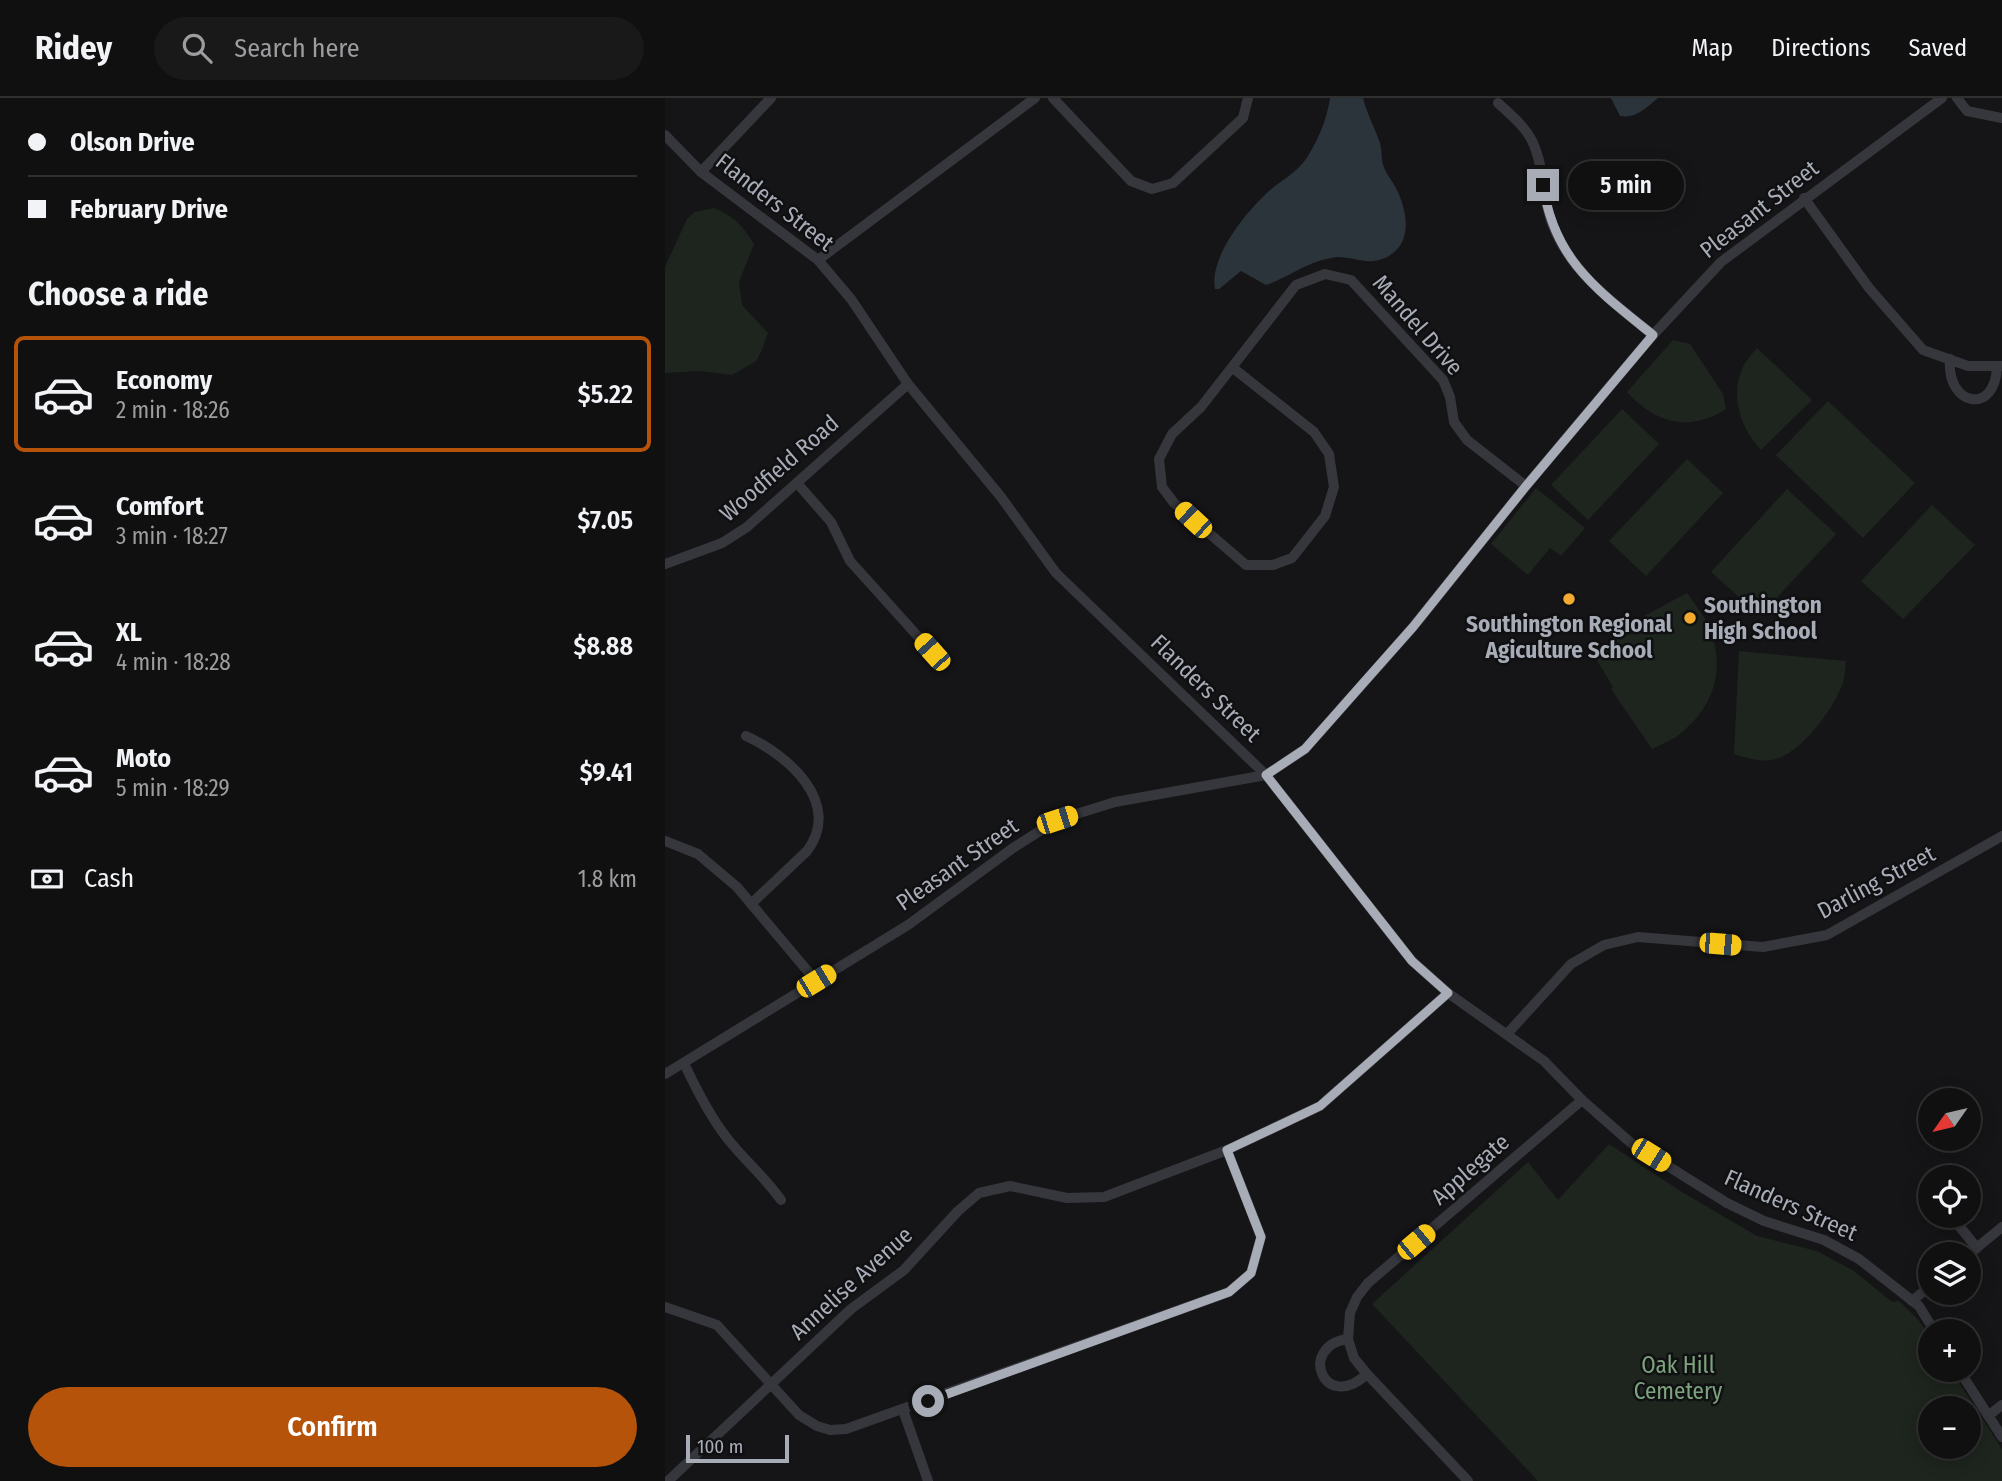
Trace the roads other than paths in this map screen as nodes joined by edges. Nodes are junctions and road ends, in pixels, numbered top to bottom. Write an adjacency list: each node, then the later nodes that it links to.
1 (771, 98): 10 (street)
2 (1035, 98): 12 (street)
3 (1053, 98): 4 (street)
4 (1248, 98)
5 (1942, 98): 11 (street, Pleasant Street)
6 (1957, 98): 8 (street)
7 (1498, 103): 13 (street)
8 (2002, 118)
9 (665, 135): 10 (street, Flanders Street)
10 (701, 172): 12 (street, Flanders Street)
11 (1804, 198): 13 (street, Pleasant Street); 14 (street)
12 (818, 260): 17 (street, Flanders Street)
13 (1653, 335): 19 (street, Pleasant Street)
14 (1950, 359): 15 (street); 15 (street)
15 (1999, 366)
16 (1233, 368): 16 (street, Mandel Drive); 19 (street, Mandel Drive)
17 (908, 384): 18 (street, Woodfield Road); 23 (street, Flanders Street)
18 (797, 483): 20 (street, Woodfield Road); 21 (street)
19 (1526, 486): 23 (street, Pleasant Street)
20 (665, 564)
21 (932, 652)
22 (746, 736): 26 (street)
23 (1266, 775): 27 (street, Pleasant Street); 28 (street, Flanders Street)
24 (2002, 836): 29 (street, Darling Street)
25 (665, 841): 26 (street)
26 (751, 904): 27 (street)
27 (816, 981): 30 (street, Pleasant Street)
28 (1448, 993): 29 (street, Flanders Street); 33 (street, Annelise Avenue)
29 (1507, 1034): 32 (street, Flanders Street)
30 (684, 1063): 31 (street, Pleasant Street); 34 (street)
31 (665, 1074)
32 (1582, 1100): 38 (street, Flanders Street); 41 (street, Applegate)
33 (1227, 1150): 44 (street, Annelise Avenue); 46 (street)
34 (781, 1200)
35 (2002, 1227): 36 (street)
36 (1981, 1244)
37 (1918, 1296): 38 (street)
38 (1912, 1301): 40 (street, Flanders Street)
39 (665, 1307): 44 (street)
40 (1927, 1319)
41 (1348, 1339): 42 (street); 42 (street)
42 (1367, 1374): 51 (street)
43 (1967, 1382): 47 (street)
44 (771, 1384): 46 (street); 49 (street, Annelise Avenue)
45 (2002, 1405): 47 (street)
46 (903, 1410): 50 (street)
47 (1988, 1416): 48 (street)
48 (2002, 1437)
49 (669, 1481)
50 (928, 1481)
51 (1468, 1481)

